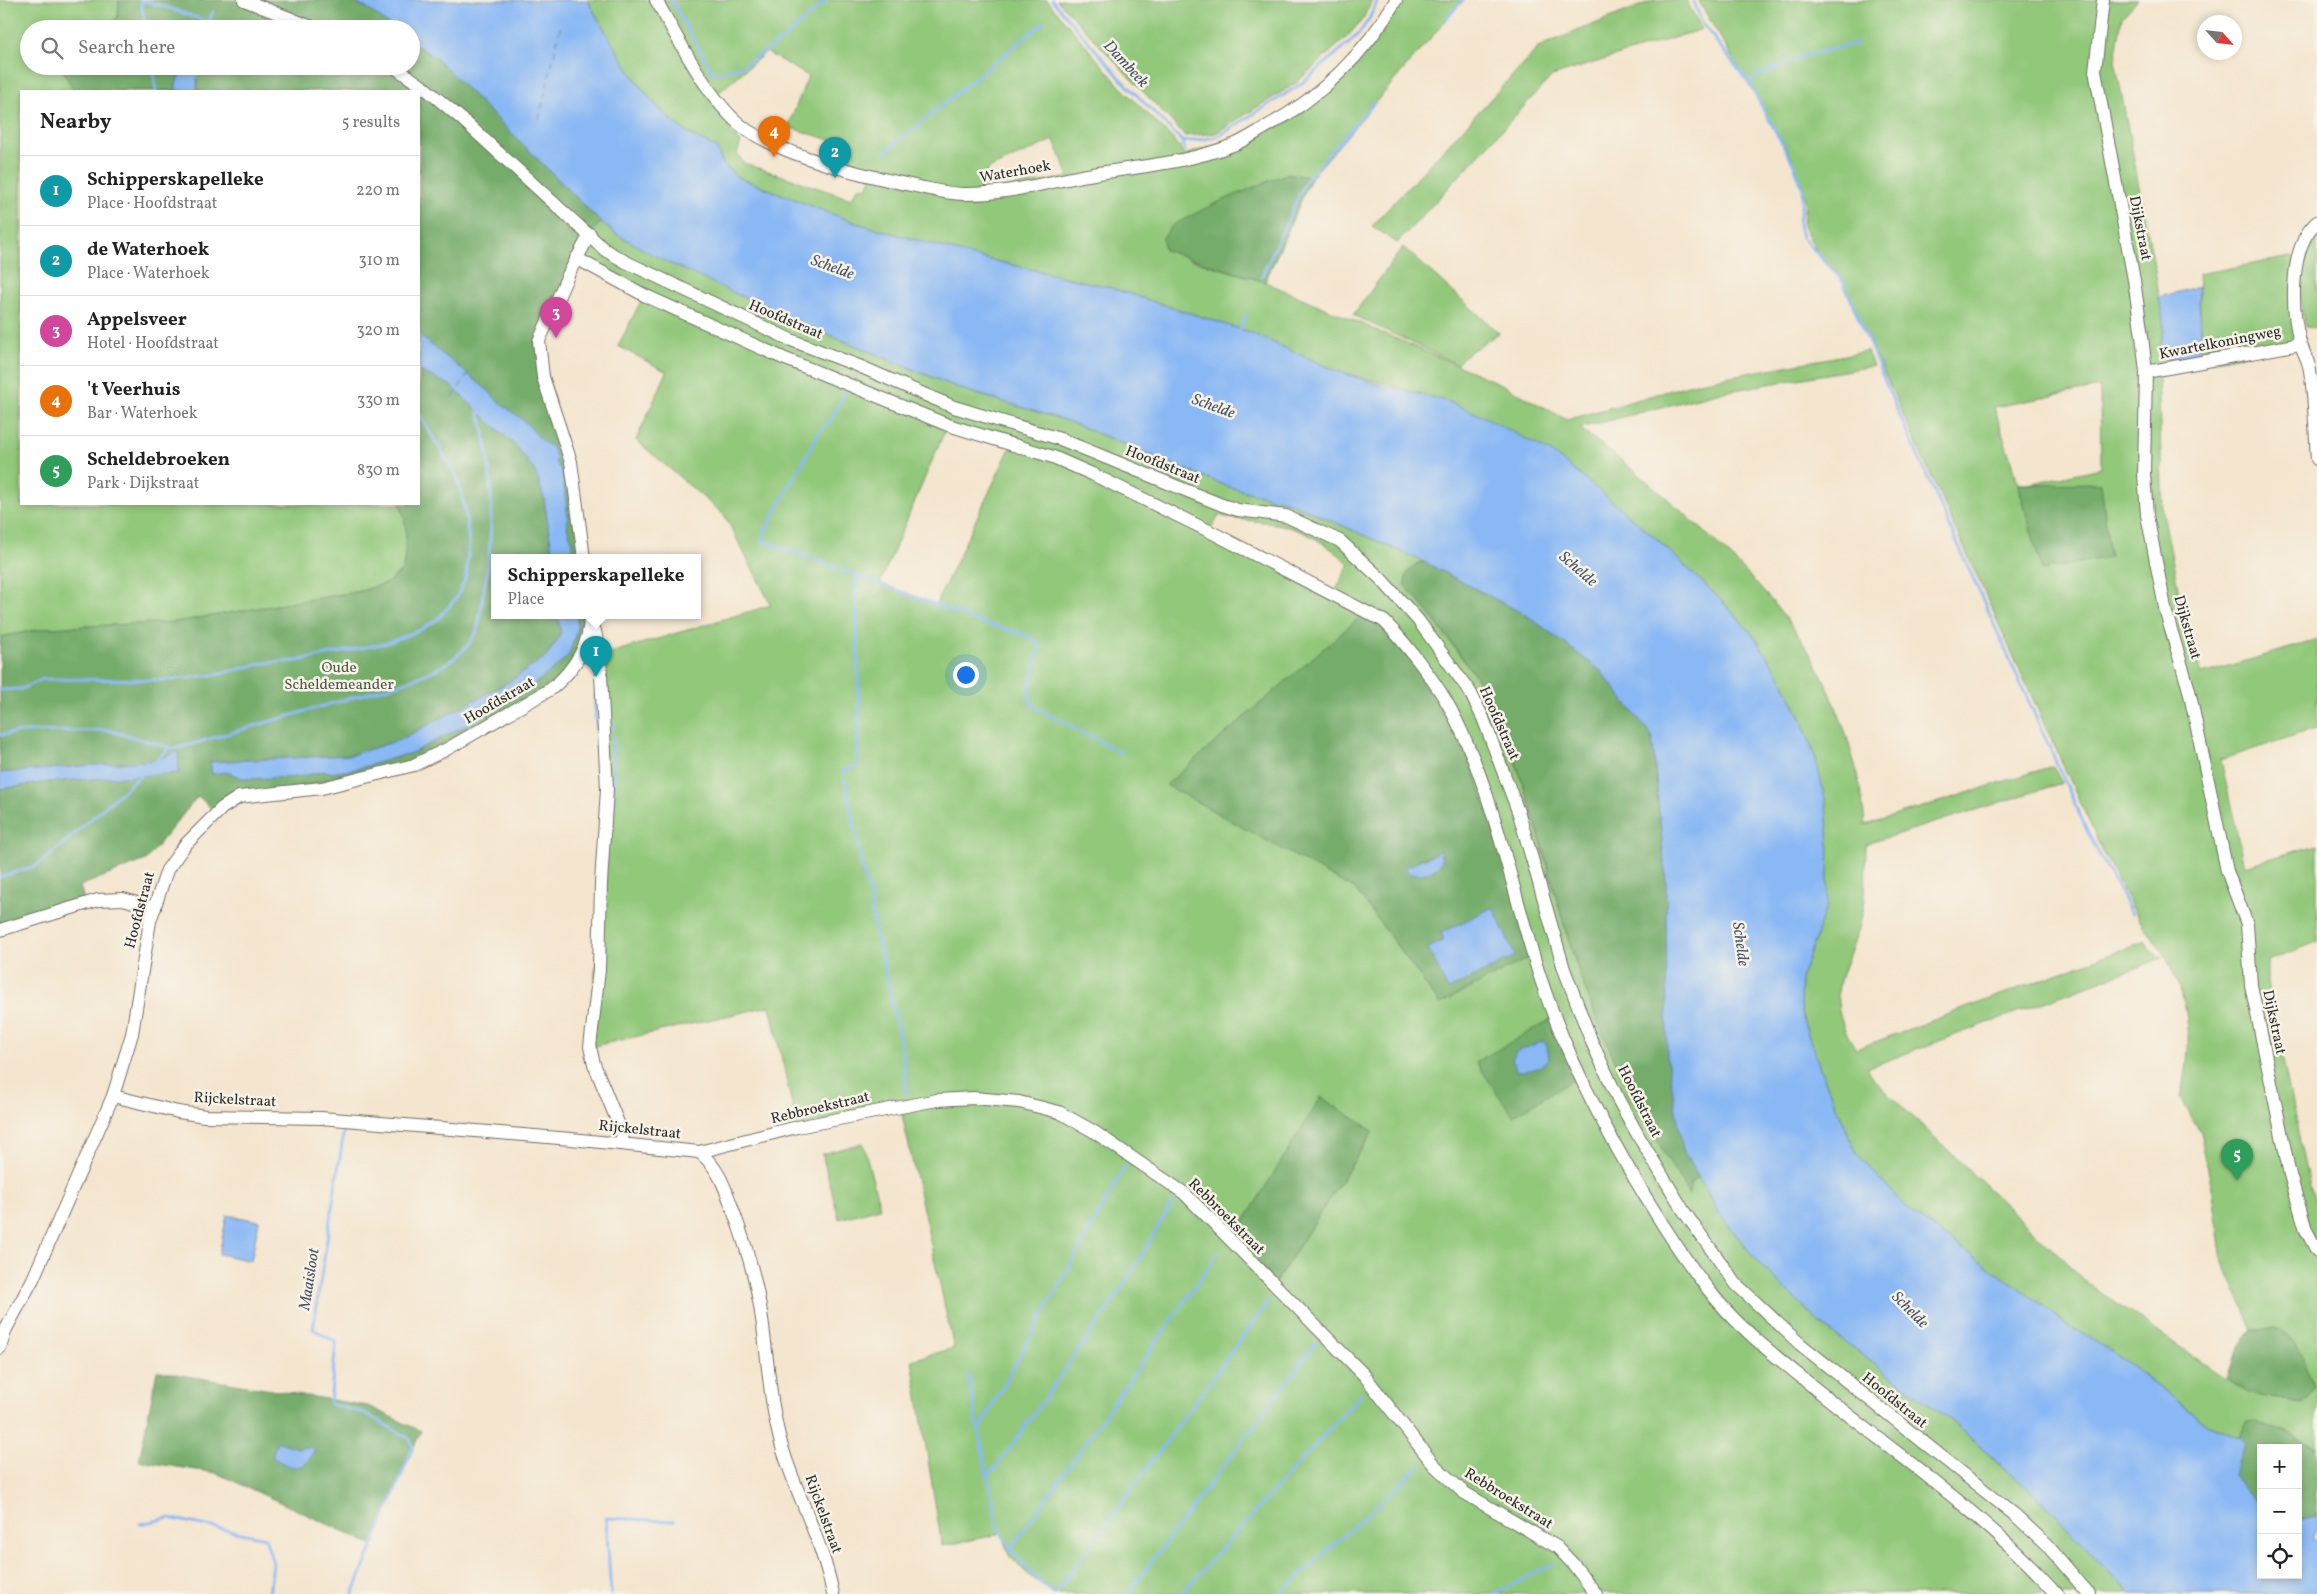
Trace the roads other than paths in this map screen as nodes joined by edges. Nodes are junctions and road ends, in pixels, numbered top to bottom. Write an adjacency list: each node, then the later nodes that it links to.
1 (244, 0): 5 (street)
2 (656, 0): 3 (street, Waterhoek)
3 (1396, 0)
4 (2103, 0): 11 (street, Dijkstraat)
5 (294, 20)
6 (405, 75): 8 (street, Hoofdstraat)
7 (2317, 222): 10 (street)
8 (590, 234): 9 (street); 27 (street, Hoofdstraat)
9 (576, 258): 13 (street); 26 (street)
10 (2300, 344): 11 (street, Kwartelkoningweg); 12 (street)
11 (2146, 372): 22 (street, Dijkstraat)
12 (2317, 459)
13 (583, 554)
14 (590, 620): 15 (street, Hoofdstraat); 16 (street, Hoofdstraat)
15 (578, 662): 16 (street); 17 (street, Hoofdstraat)
16 (601, 667): 20 (street, Hoofdstraat)
17 (155, 908): 18 (street); 19 (street, Hoofdstraat)
18 (0, 930)
19 (112, 1096): 20 (street, Rijckelstraat); 23 (street, Hoofdstraat)
20 (620, 1144): 21 (street, Rijckelstraat)
21 (699, 1152): 24 (street, Rijckelstraat); 25 (street, Rebbroekstraat)
22 (2317, 1251)
23 (0, 1348)
24 (833, 1594)
25 (1596, 1594)
26 (2057, 1594)
27 (2089, 1594)

